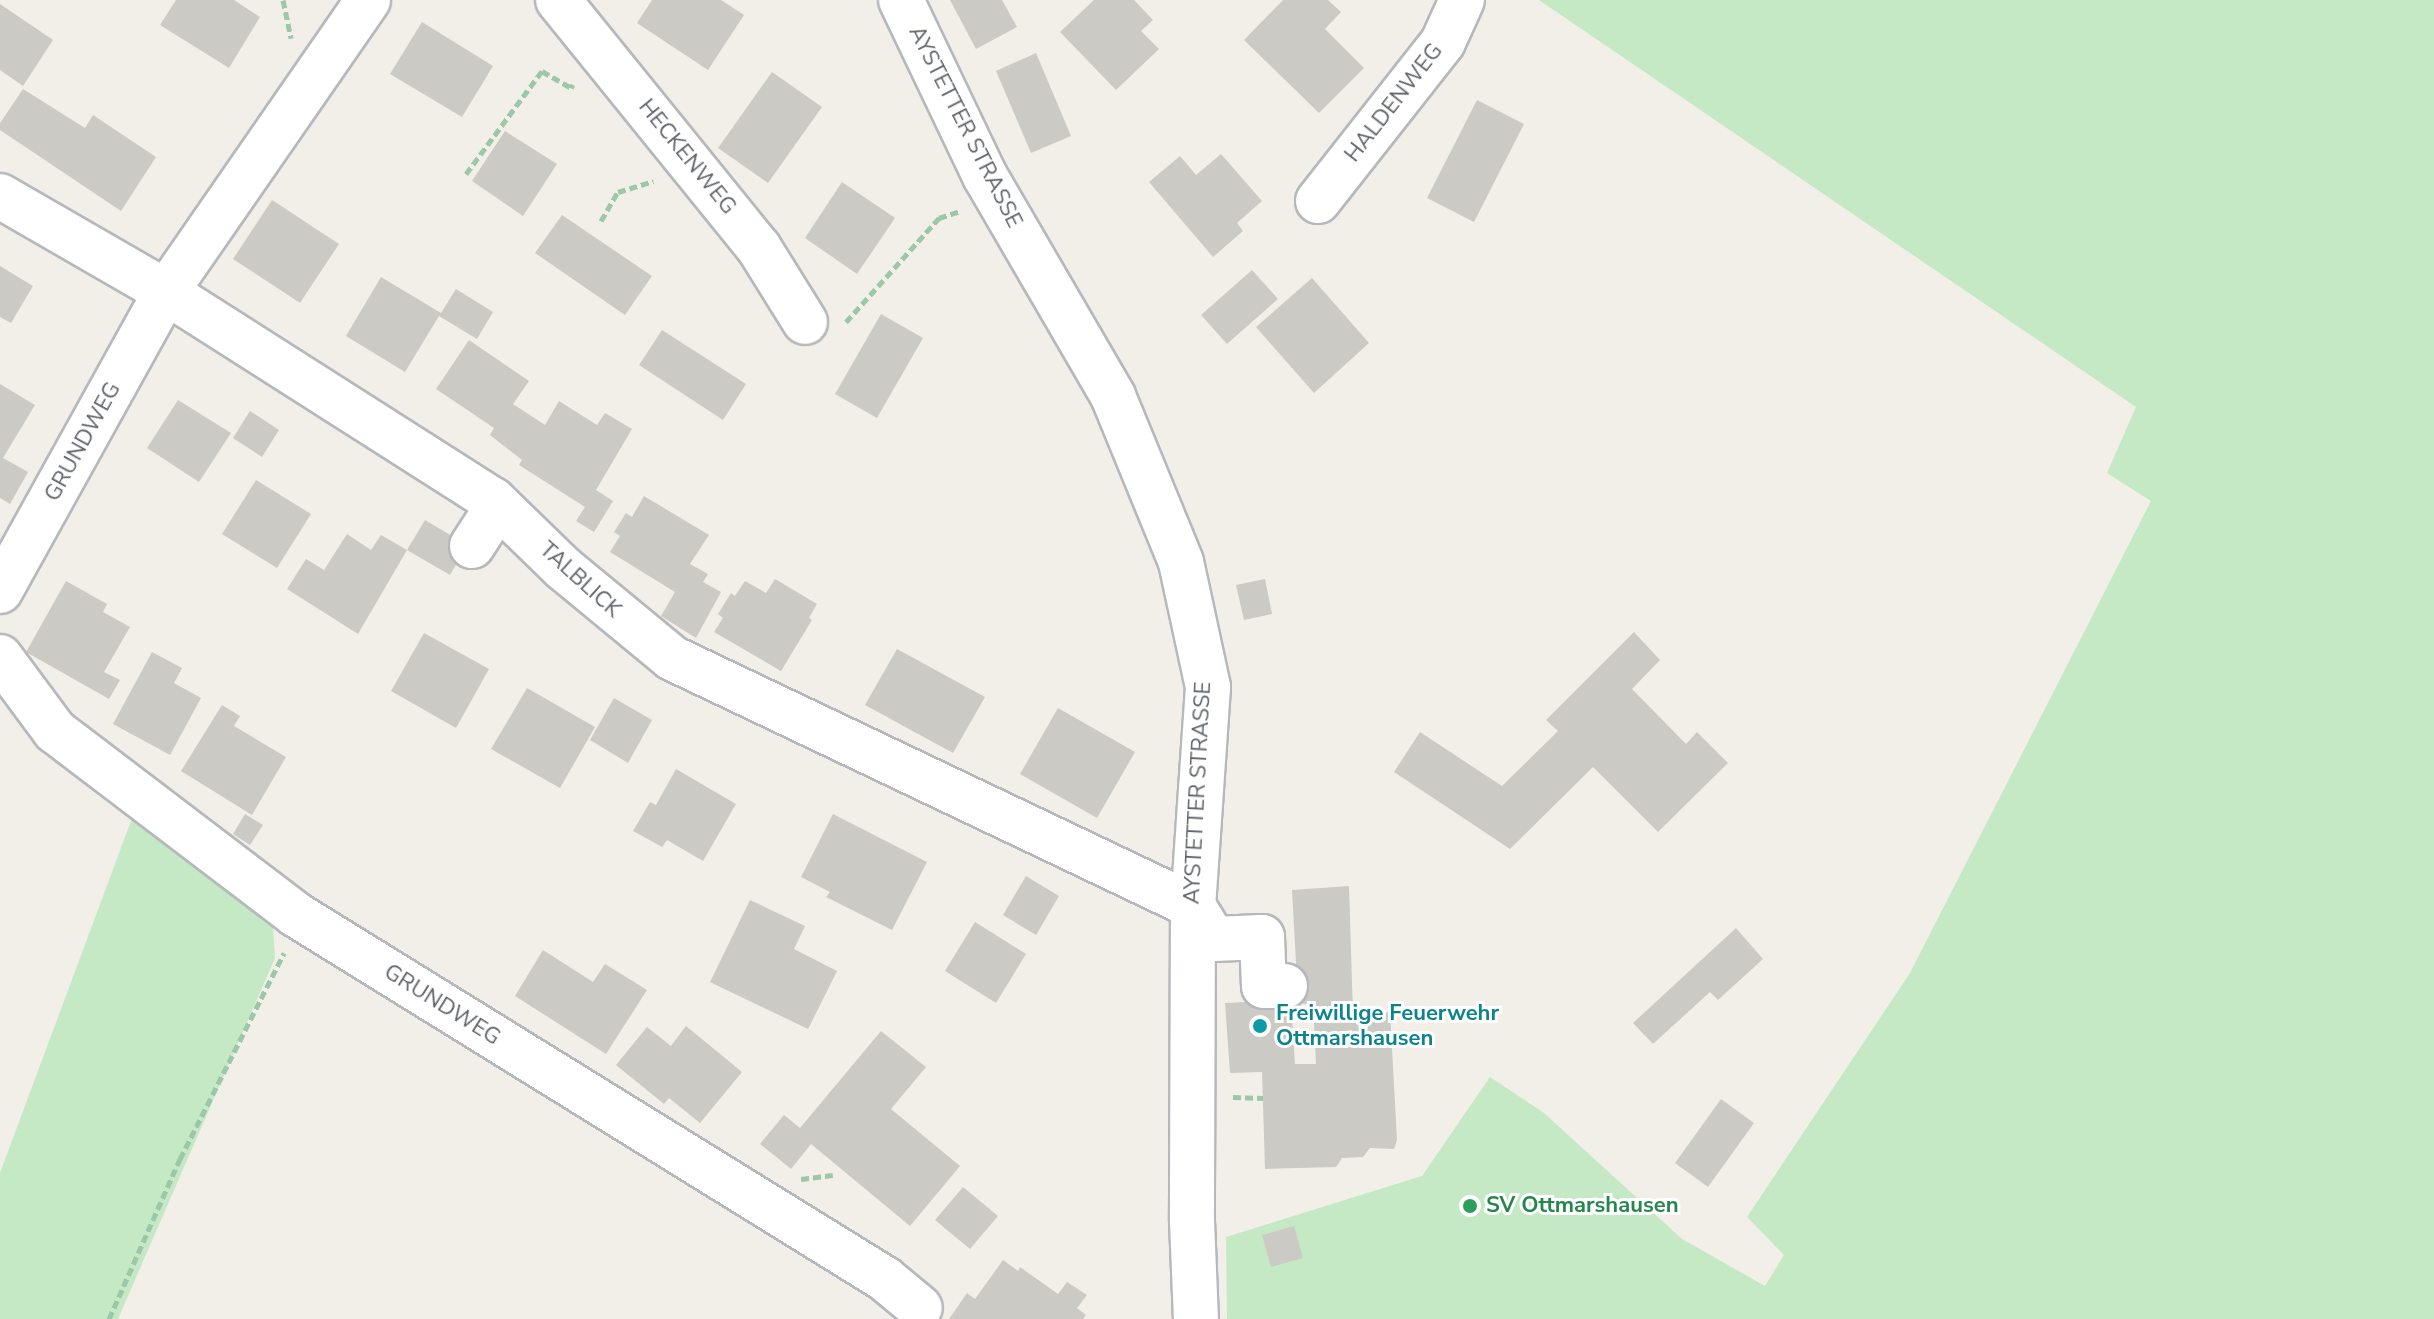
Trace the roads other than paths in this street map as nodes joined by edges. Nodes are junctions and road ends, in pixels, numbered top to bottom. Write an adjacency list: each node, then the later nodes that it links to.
1 (368, 0): 7 (street, GRUNDWEG)
2 (558, 0): 8 (street, HECKENWEG)
3 (901, 0): 13 (street, AYSTETTER STRASSE)
4 (1462, 0): 6 (street, HALDENWEG)
5 (0, 196): 7 (street, TALBLICK)
6 (1318, 201)
7 (166, 292): 9 (street, TALBLICK); 11 (street, GRUNDWEG)
8 (805, 322)
9 (498, 506): 10 (street); 13 (street, TALBLICK)
10 (472, 546)
11 (0, 591)
12 (0, 657): 15 (street, GRUNDWEG)
13 (1193, 906): 14 (street); 16 (street, AYSTETTER STRASSE)
14 (1285, 986)
15 (920, 1308)
16 (1196, 1319)

